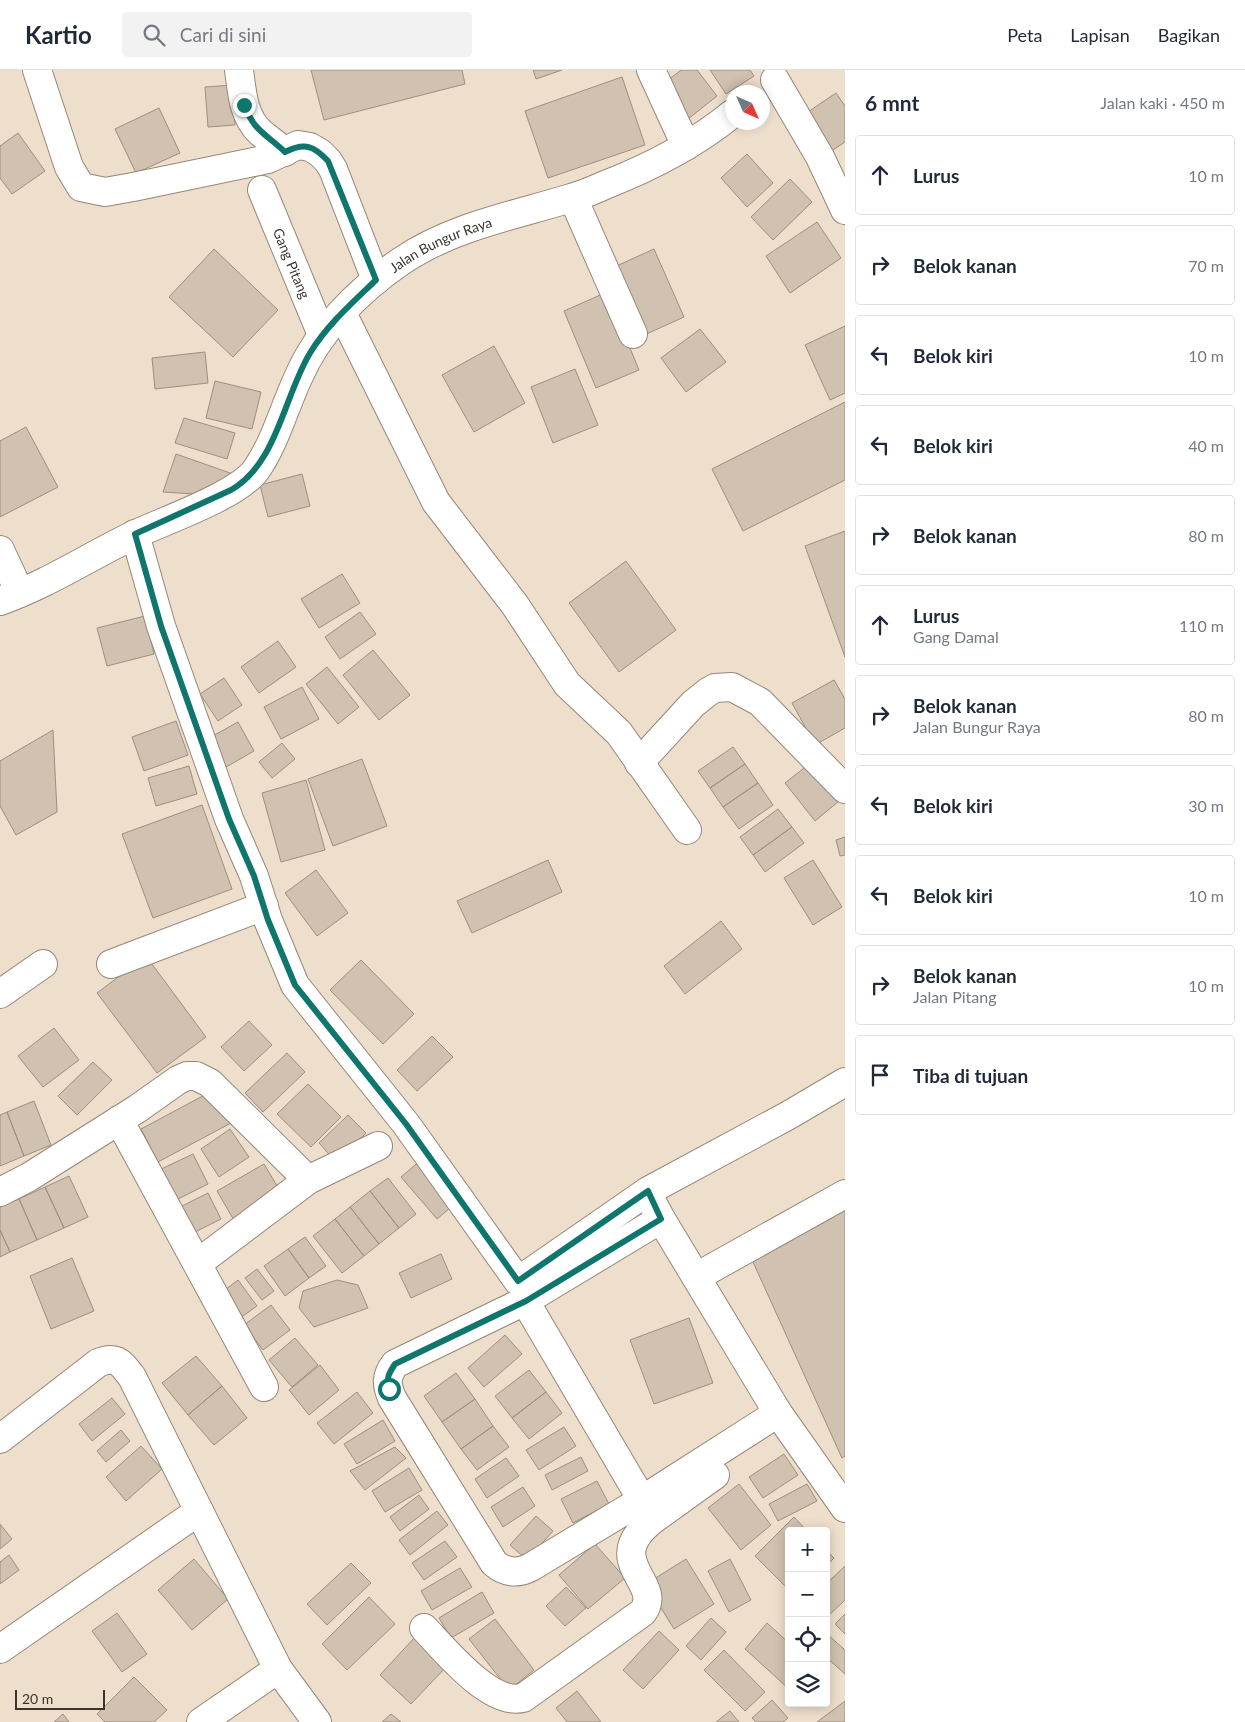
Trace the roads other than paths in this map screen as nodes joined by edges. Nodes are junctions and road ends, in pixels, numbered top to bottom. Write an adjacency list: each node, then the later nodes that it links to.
1 (37, 70): 7 (street)
2 (239, 70): 7 (street)
3 (651, 70): 6 (street)
4 (774, 81): 10 (street)
5 (725, 119): 6 (street, Jalan Bungur Raya)
6 (686, 146): 9 (street, Jalan Bungur Raya)
7 (285, 152): 11 (street)
8 (262, 190): 14 (street, Gang Pitang)
9 (573, 198): 11 (street, Jalan Bungur Raya); 13 (street)
10 (845, 210)
11 (376, 280): 12 (street, Jalan Bungur Raya)
12 (342, 313): 14 (street, Jalan Bungur Raya); 18 (street)
13 (633, 334)
14 (322, 335): 15 (street, Jalan Bungur Raya)
15 (135, 534): 17 (street, Jalan Bungur Raya); 21 (street)
16 (0, 550): 17 (street)
17 (10, 597)
18 (639, 763): 19 (street); 20 (street)
19 (845, 789)
20 (687, 830)
21 (264, 906): 23 (street); 29 (street)
22 (43, 964): 24 (street)
23 (111, 964)
24 (0, 994)
25 (845, 1082): 29 (street)
26 (119, 1120): 28 (street); 30 (street); 33 (street)
27 (378, 1146): 28 (street)
28 (308, 1180): 33 (street)
29 (648, 1191): 32 (street)
30 (0, 1192)
31 (845, 1194): 34 (street)
32 (661, 1219): 34 (street); 35 (street)
33 (198, 1263): 36 (street)
34 (696, 1277): 37 (street)
35 (526, 1301): 39 (street); 39 (street)
36 (264, 1387)
37 (782, 1420): 39 (street); 40 (street); 42 (street)
38 (0, 1439): 41 (street)
39 (642, 1500)
40 (845, 1508)
41 (199, 1511): 43 (street); 44 (street)
42 (424, 1628)
43 (0, 1649)
44 (278, 1669): 45 (street); 46 (street)
45 (201, 1722)
46 (316, 1722)

